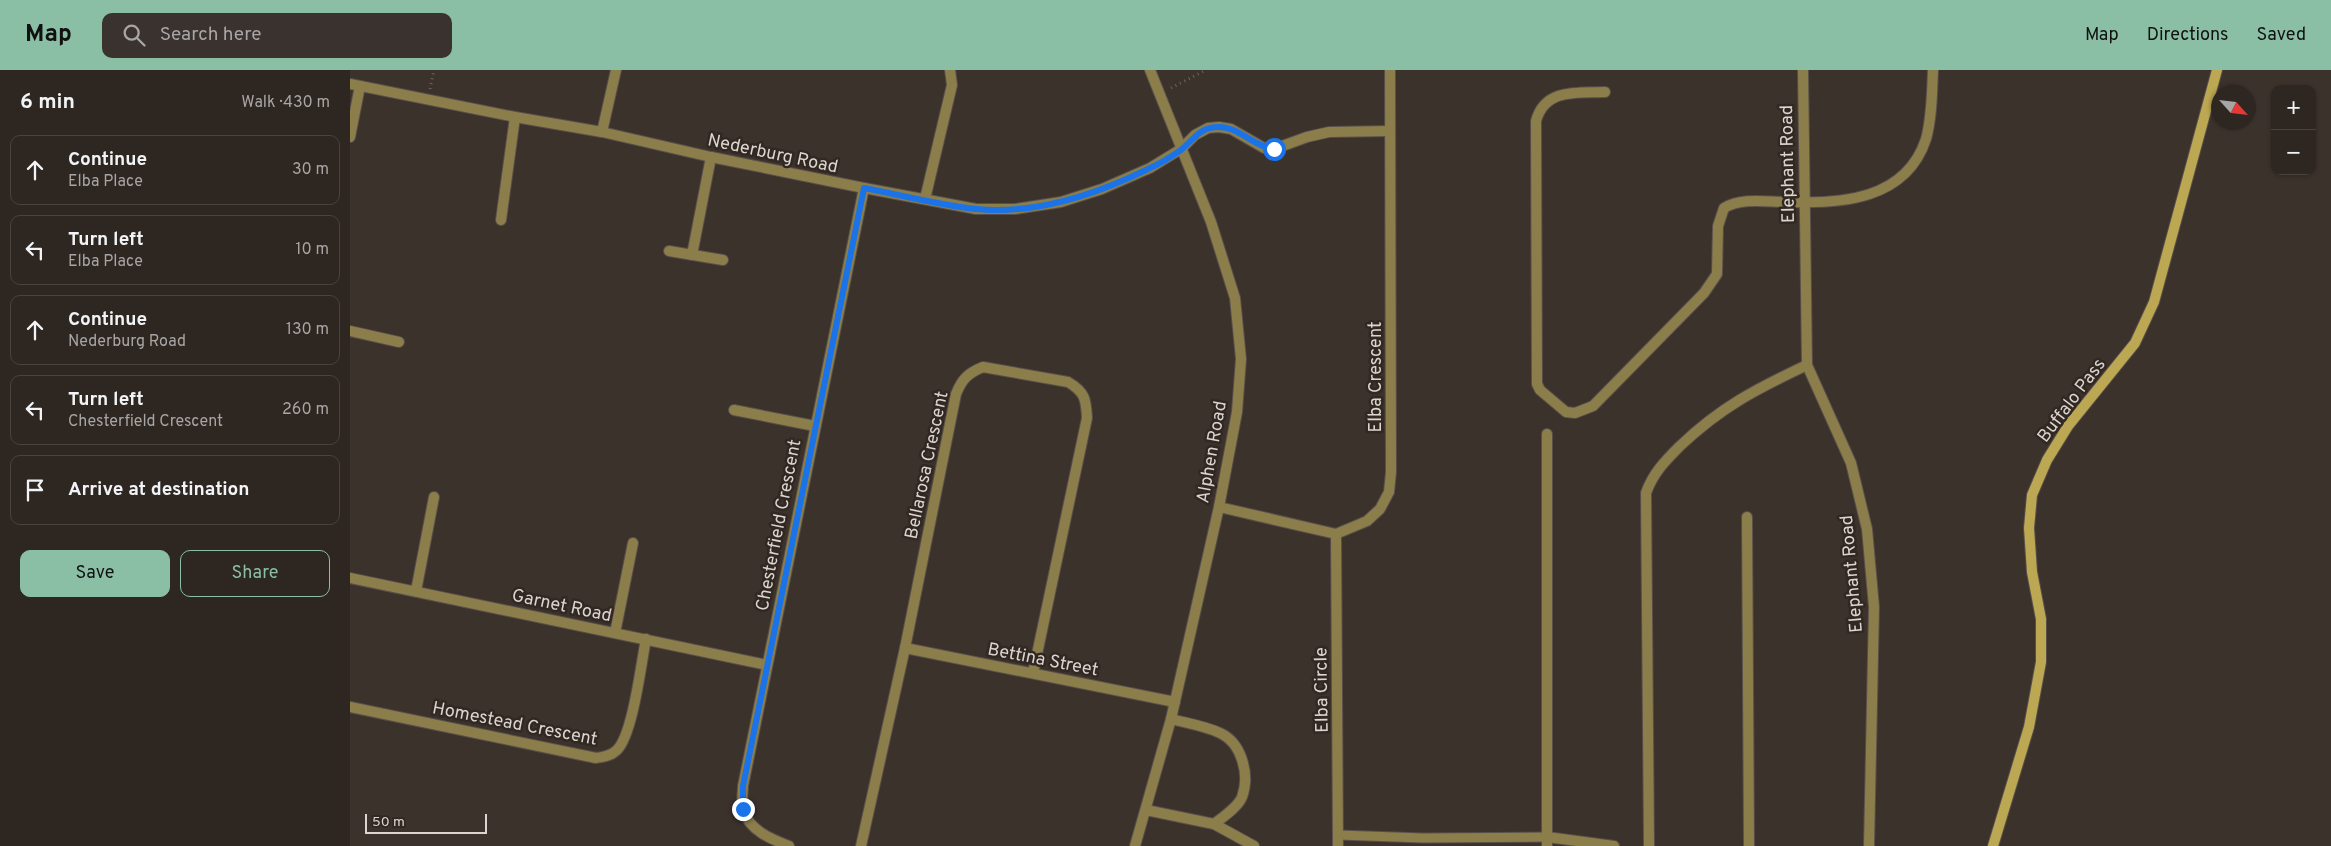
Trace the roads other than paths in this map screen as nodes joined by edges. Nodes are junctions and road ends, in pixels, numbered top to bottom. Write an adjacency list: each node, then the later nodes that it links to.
1 (616, 70): 12 (street)
2 (950, 70): 17 (street)
3 (1150, 70): 14 (street, Alphen Road)
4 (1390, 70): 11 (street, Elba Crescent)
5 (1803, 70): 18 (street, Elephant Road)
6 (1933, 70): 18 (street)
7 (2217, 70): 56 (main road, Buffalo Pass)
8 (355, 85): 10 (street, Nederburg Road); 13 (street)
9 (1605, 92): 18 (street)
10 (515, 117): 12 (street, Nederburg Road); 19 (street)
11 (1390, 131): 14 (street, Nederburg Road); 32 (street, Elba Crescent)
12 (602, 132): 15 (street, Nederburg Road)
13 (350, 137)
14 (1181, 149): 17 (street, Nederburg Road); 30 (street, Alphen Road)
15 (711, 157): 16 (street, Nederburg Road); 21 (street)
16 (864, 188): 17 (street, Nederburg Road); 27 (street, Chesterfield Crescent)
17 (925, 199)
18 (1804, 203): 25 (street, Elephant Road)
19 (501, 220)
20 (669, 251): 21 (street)
21 (692, 255): 22 (street)
22 (723, 260)
23 (350, 332): 24 (street)
24 (399, 342)
25 (1807, 365): 53 (street); 55 (street, Elephant Road)
26 (734, 410): 27 (street)
27 (815, 426): 39 (street, Chesterfield Crescent)
28 (1548, 434): 47 (street)
29 (434, 498): 35 (street)
30 (1218, 507): 32 (street); 41 (street, Alphen Road)
31 (1747, 517): 54 (street)
32 (1336, 534): 46 (street, Elba Circle)
33 (633, 543): 36 (street)
34 (350, 578): 35 (street, Garnet Road)
35 (416, 591): 36 (street, Garnet Road)
36 (615, 633): 37 (street, Garnet Road)
37 (646, 639): 39 (street, Garnet Road); 42 (street, Homestead Crescent)
38 (905, 648): 40 (street, Bettina Street); 40 (street, Bellarosa Crescent); 49 (street, Bellarosa Crescent)
39 (767, 665): 48 (street, Chesterfield Crescent)
40 (1034, 673): 41 (street, Bettina Street)
41 (1175, 702): 43 (street, Alphen Road)
42 (350, 707)
43 (1171, 719): 44 (street, Alphen Road); 45 (street)
44 (1146, 810): 45 (street); 50 (street, Alphen Road)
45 (1214, 824): 51 (street)
46 (1338, 841): 47 (lane)
47 (1547, 841): 52 (street)
48 (789, 846)
49 (861, 846)
50 (1135, 846)
51 (1254, 846)
52 (1614, 846)
53 (1649, 846)
54 (1748, 846)
55 (1869, 846)
56 (1993, 846)

